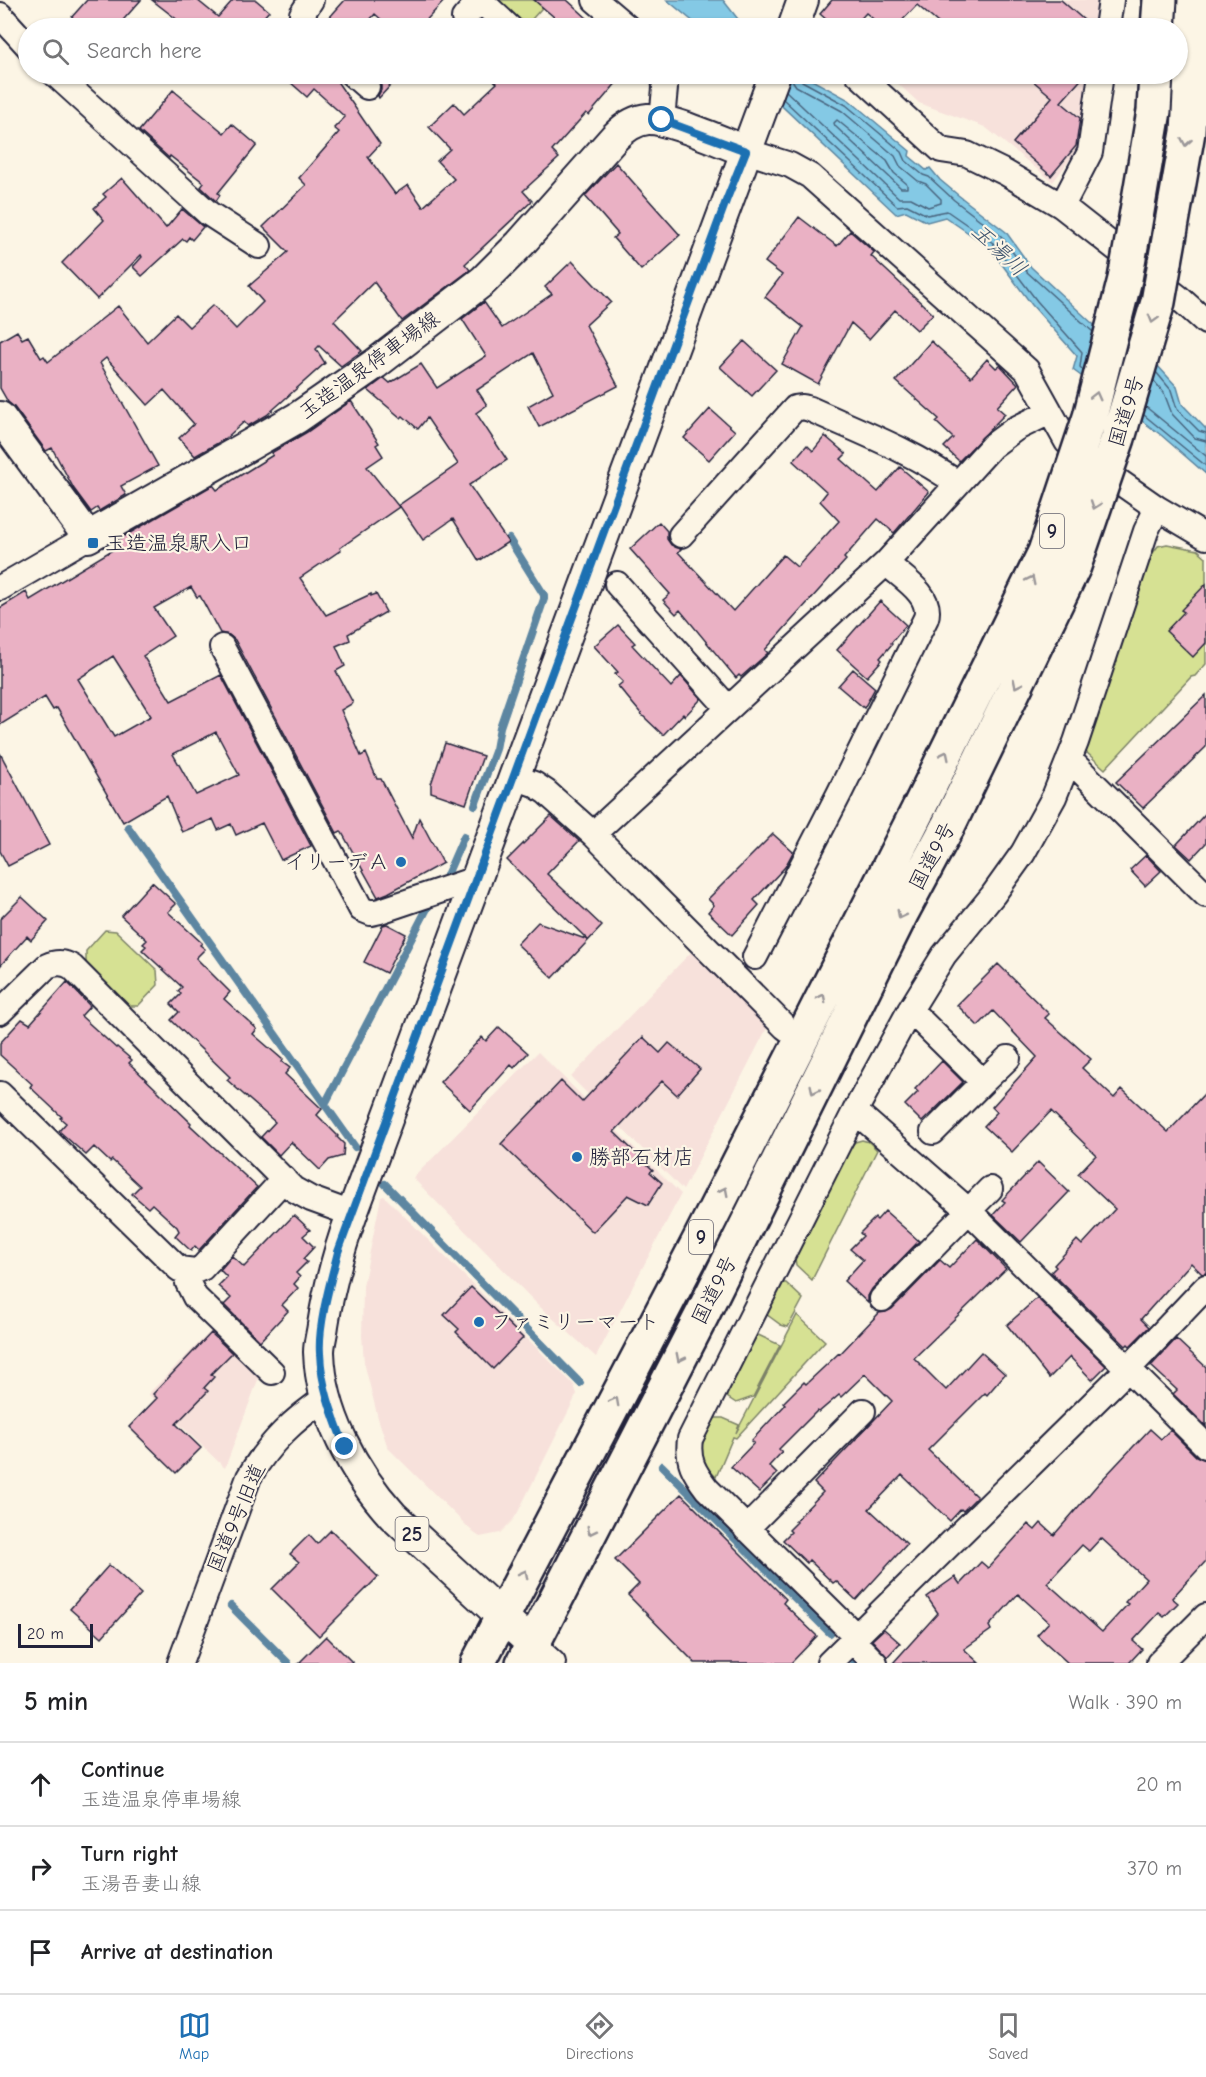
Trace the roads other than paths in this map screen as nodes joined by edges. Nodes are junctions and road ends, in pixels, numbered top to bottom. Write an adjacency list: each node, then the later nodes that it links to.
1 (311, 0): 8 (street)
2 (480, 0): 9 (street); 10 (street)
3 (595, 0): 11 (street)
4 (1111, 0): 12 (street)
5 (1160, 0): 13 (highway)
6 (1195, 0): 68 (highway, 国道9号 / 9, one-way to 68, bridge)
7 (0, 15): 14 (street)
8 (303, 18)
9 (464, 18)
10 (499, 18)
11 (616, 18)
12 (1108, 18)
13 (1159, 18)
14 (18, 35)
15 (66, 84): 24 (street)
16 (665, 84): 21 (street)
17 (771, 84): 22 (main road, 25)
18 (869, 84): 23 (street)
19 (1100, 84): 23 (street)
20 (1155, 84): 46 (highway, 国道9号 / 9, one-way to 20, bridge)
21 (662, 120): 22 (main road, 玉造温泉停車場線); 31 (main road, 玉造温泉停車場線)
22 (746, 151): 26 (street); 39 (main road, 25)
23 (1062, 206): 25 (street)
24 (259, 246)
25 (1206, 322)
26 (1050, 412): 28 (street); 29 (street)
27 (0, 417): 31 (main road)
28 (957, 483): 30 (street); 33 (street)
29 (1157, 508): 32 (street); 38 (street)
30 (681, 535)
31 (88, 537): 35 (street)
32 (1206, 537)
33 (886, 563): 37 (street); 43 (street)
34 (617, 584): 37 (street)
35 (0, 588)
36 (222, 647): 41 (street)
37 (728, 708): 40 (street)
38 (1069, 759): 42 (street); 44 (street)
39 (514, 777): 40 (street); 41 (main road, 25)
40 (593, 834): 46 (street)
41 (475, 879): 55 (main road, 25)
42 (1206, 895)
43 (755, 957)
44 (910, 1010): 48 (street); 50 (street)
45 (0, 1012): 52 (street)
46 (801, 1039): 65 (highway, 国道9号 / 9, one-way to 46)
47 (1008, 1058): 48 (street)
48 (983, 1082): 51 (street)
49 (0, 1094): 56 (street)
50 (855, 1111): 54 (street); 64 (street)
51 (933, 1132)
52 (284, 1179): 55 (street); 56 (street)
53 (990, 1189): 54 (street)
54 (969, 1211): 58 (street); 59 (street)
55 (352, 1214): 61 (main road, 25)
56 (187, 1271): 60 (street)
57 (1206, 1287): 59 (street)
58 (882, 1299)
59 (1129, 1368): 63 (street); 67 (street)
60 (272, 1372)
61 (327, 1397): 65 (main road, 25); 69 (street, 国道9号旧道)
62 (863, 1411): 64 (street)
63 (1206, 1446)
64 (746, 1529): 67 (street)
65 (502, 1616): 68 (main road, 25); 70 (highway, 国道9号 / 9)
66 (1206, 1616): 73 (street)
67 (854, 1638): 71 (street); 72 (street)
68 (536, 1657)
69 (180, 1663)
70 (478, 1663)
71 (829, 1663)
72 (875, 1663)
73 (1158, 1663)

